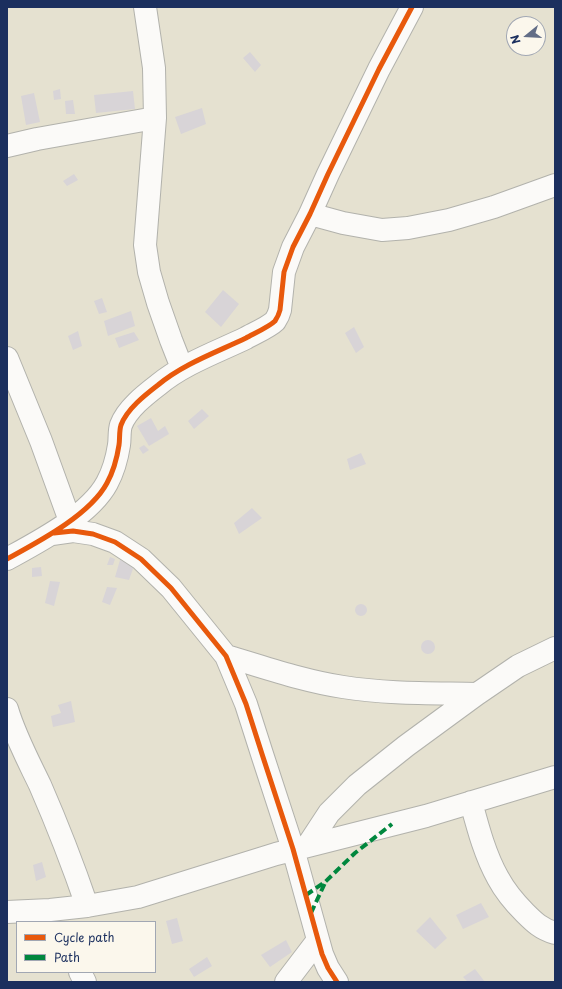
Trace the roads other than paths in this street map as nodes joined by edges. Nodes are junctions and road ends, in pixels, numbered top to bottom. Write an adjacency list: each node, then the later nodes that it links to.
1 (145, 7): 3 (street)
2 (407, 10): 6 (street)
3 (155, 118): 4 (street); 8 (street)
4 (7, 146)
5 (555, 185): 6 (street)
6 (310, 214): 8 (street)
7 (7, 358): 9 (street)
8 (182, 368): 9 (street)
9 (70, 521): 10 (street)
10 (52, 534): 11 (street); 13 (street)
11 (7, 559)
12 (555, 648): 14 (street)
13 (226, 656): 14 (street); 18 (street)
14 (477, 694): 18 (street)
15 (7, 709): 19 (street)
16 (555, 777): 17 (street)
17 (471, 802): 18 (street); 22 (street)
18 (300, 847): 19 (street); 23 (street)
19 (87, 906): 21 (street)
20 (7, 912): 21 (street)
21 (53, 916)
22 (555, 933)
23 (318, 940): 26 (street); 27 (street)
24 (80, 973): 25 (street)
25 (85, 982)
26 (286, 982)
27 (337, 982)

